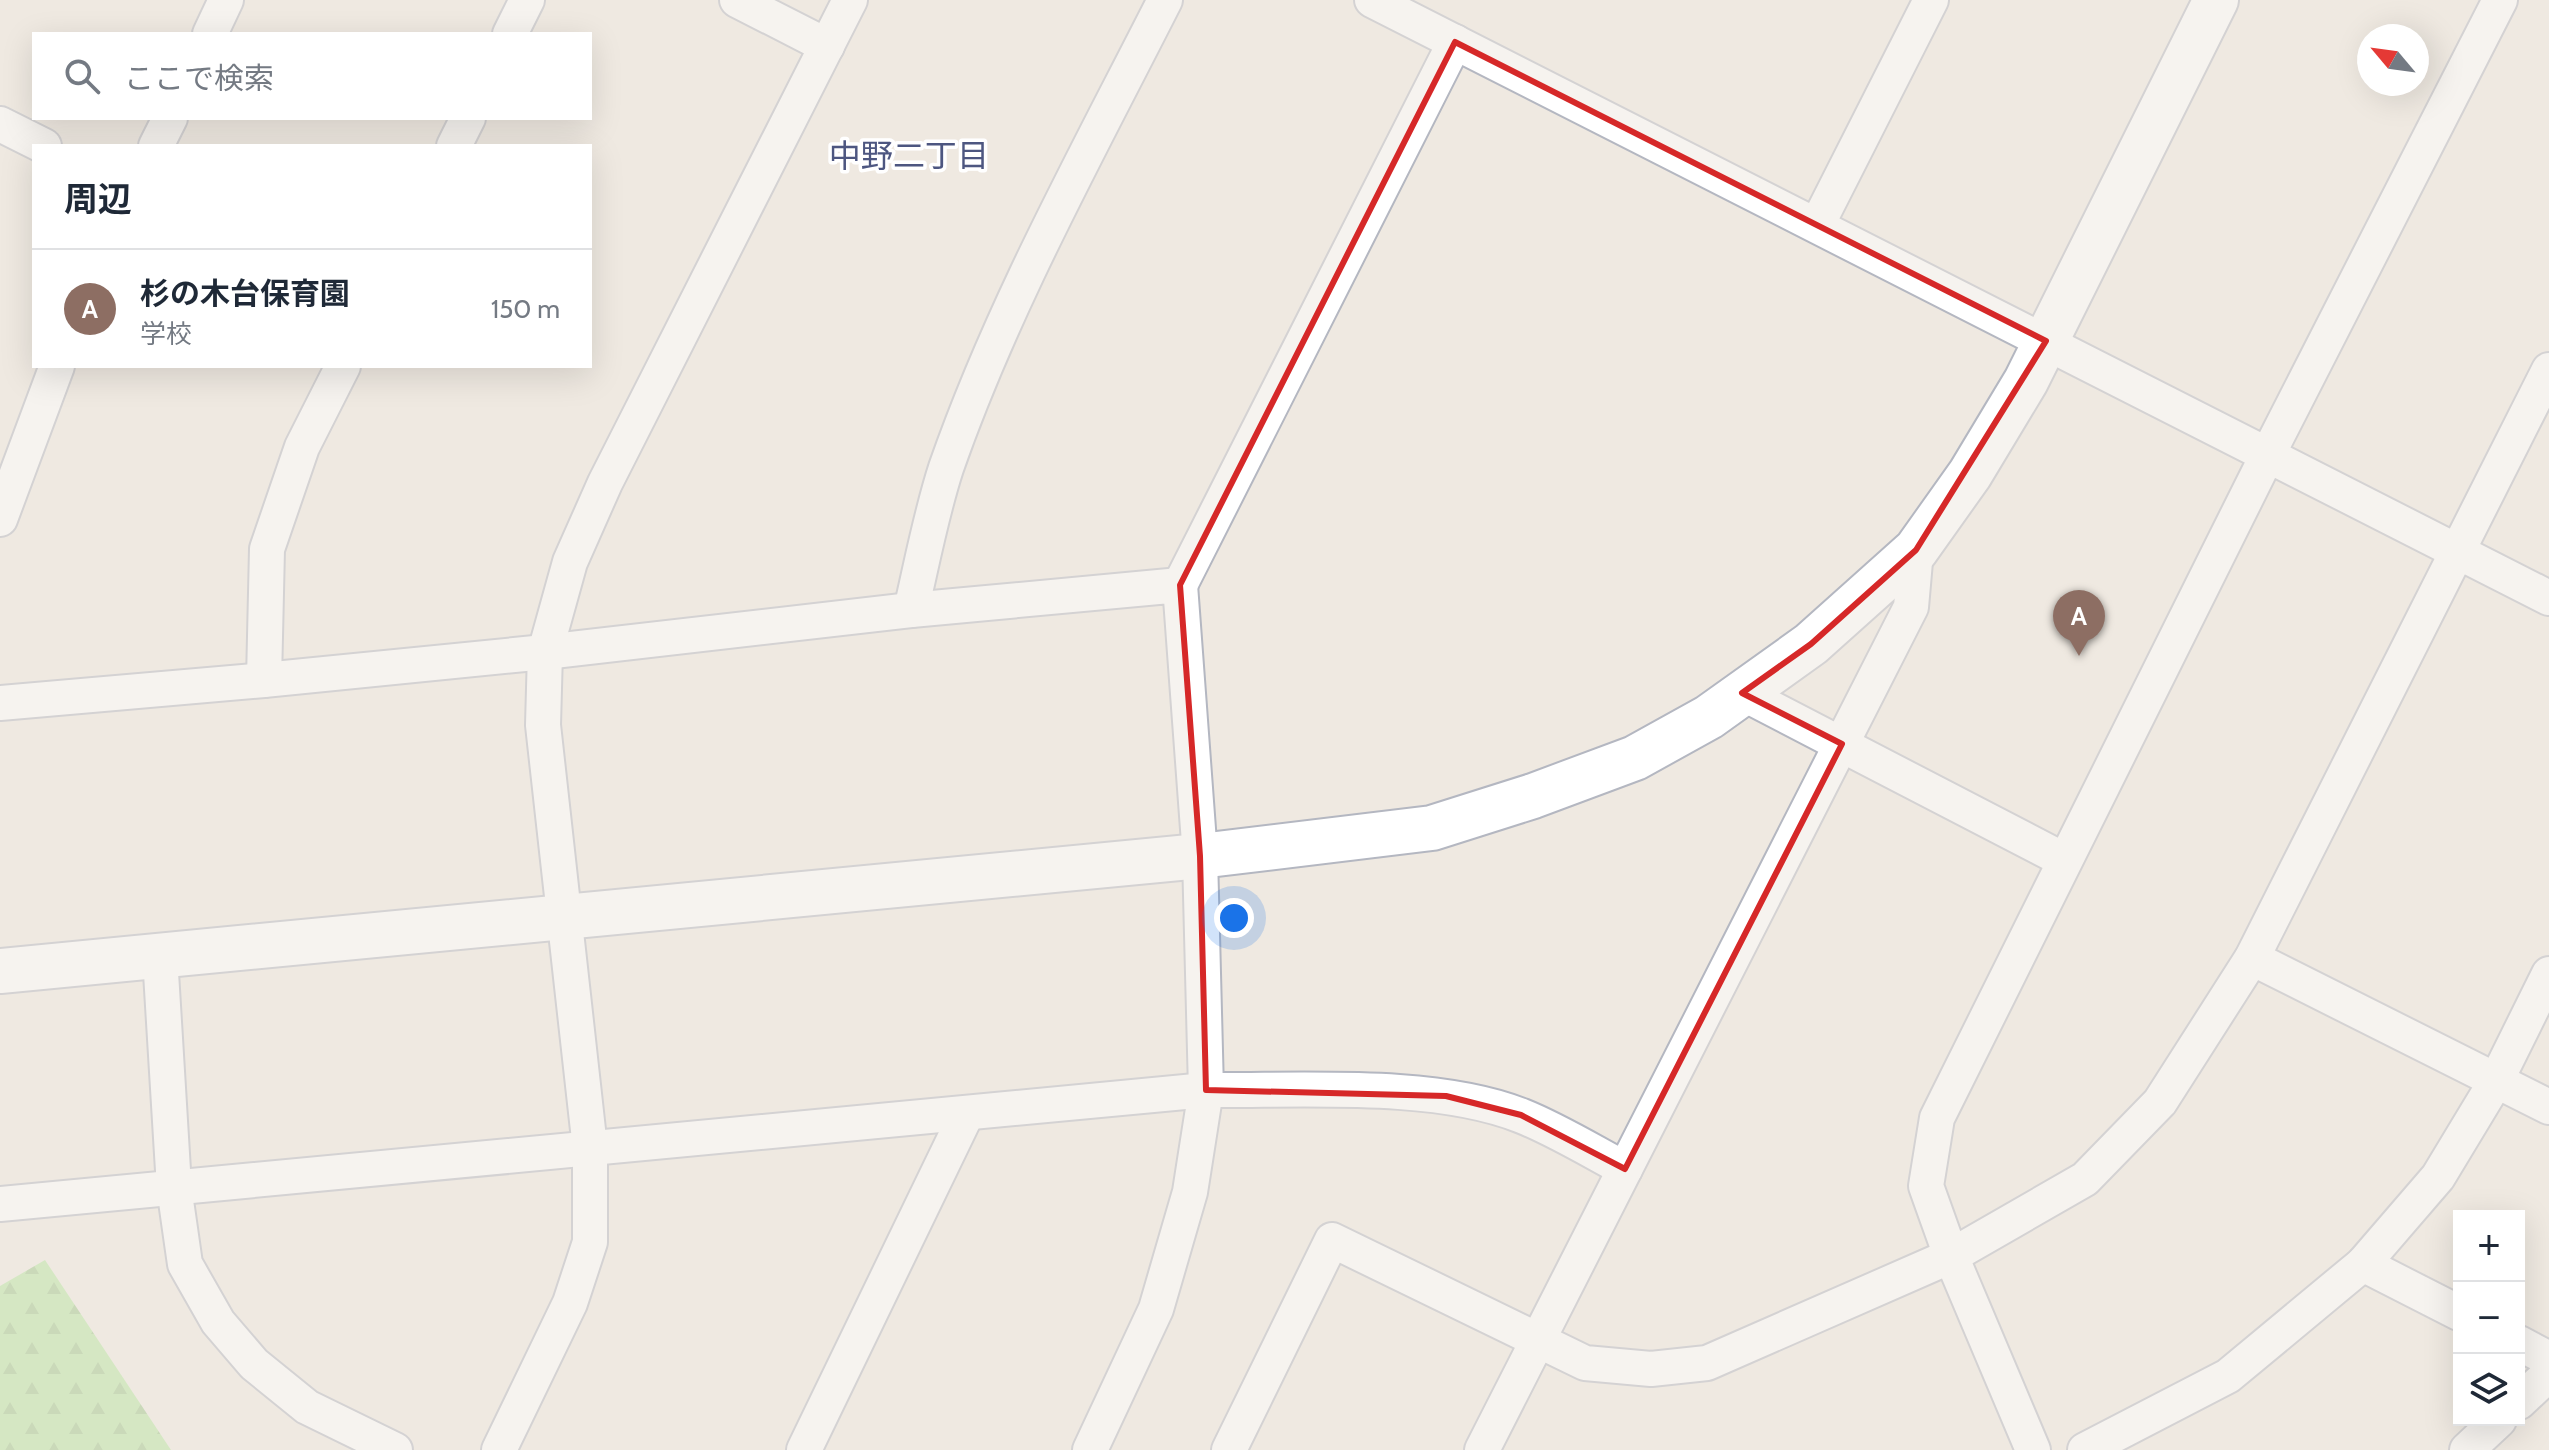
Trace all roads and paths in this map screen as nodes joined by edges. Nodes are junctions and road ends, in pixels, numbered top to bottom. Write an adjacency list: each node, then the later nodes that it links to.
1 (226, 0): 10 (street)
2 (527, 0): 11 (street)
3 (737, 0): 13 (street)
4 (850, 0): 13 (street)
5 (1165, 0): 31 (street)
6 (1372, 0): 12 (street)
7 (2216, 0): 21 (street)
8 (2500, 0): 25 (street)
9 (1921, 4): 20 (street)
10 (211, 32)
11 (511, 32)
12 (1455, 42): 20 (street); 29 (street)
13 (827, 46): 32 (street)
14 (169, 120): 18 (street)
15 (467, 120): 19 (street)
16 (0, 124): 17 (street)
17 (40, 144)
18 (157, 144)
19 (455, 144)
20 (1817, 225): 21 (street)
21 (2046, 341): 25 (street); 27 (street)
22 (56, 368): 26 (street)
23 (342, 368): 33 (street)
24 (2549, 370): 28 (street)
25 (2267, 456): 28 (street); 38 (street)
26 (0, 519)
27 (1916, 550): 34 (street); 36 (street)
28 (2458, 552): 30 (street); 41 (street)
29 (1180, 585): 31 (street); 37 (street)
30 (2549, 598)
31 (911, 610): 32 (street)
32 (545, 652): 33 (street); 39 (street)
33 (264, 680): 35 (street)
34 (1742, 693): 36 (street); 37 (street)
35 (0, 703)
36 (1842, 744): 38 (street); 49 (street)
37 (1200, 856): 39 (street); 45 (street)
38 (2064, 860): 52 (street)
39 (565, 917): 40 (street); 48 (street)
40 (160, 956): 42 (street); 50 (street)
41 (2252, 958): 44 (street); 52 (street)
42 (0, 971)
43 (2549, 974): 44 (street)
44 (2496, 1081): 46 (street); 53 (street)
45 (1206, 1090): 47 (street); 49 (street); 64 (street)
46 (2549, 1107)
47 (967, 1113): 48 (street); 63 (street)
48 (590, 1148): 50 (street); 62 (street)
49 (1625, 1169): 55 (street)
50 (174, 1187): 51 (street); 61 (street)
51 (0, 1204)
52 (1951, 1256): 55 (street); 67 (street)
53 (2363, 1264): 54 (street); 68 (street)
54 (2453, 1310)
55 (1538, 1341): 65 (street); 66 (street)
56 (2525, 1346): 57 (street)
57 (2549, 1359)
58 (2549, 1374): 59 (street)
59 (2525, 1396)
60 (2493, 1426): 69 (street)
61 (395, 1450)
62 (499, 1450)
63 (804, 1450)
64 (1090, 1450)
65 (1229, 1450)
66 (1482, 1450)
67 (2033, 1450)
68 (2085, 1450)
69 (2467, 1450)

